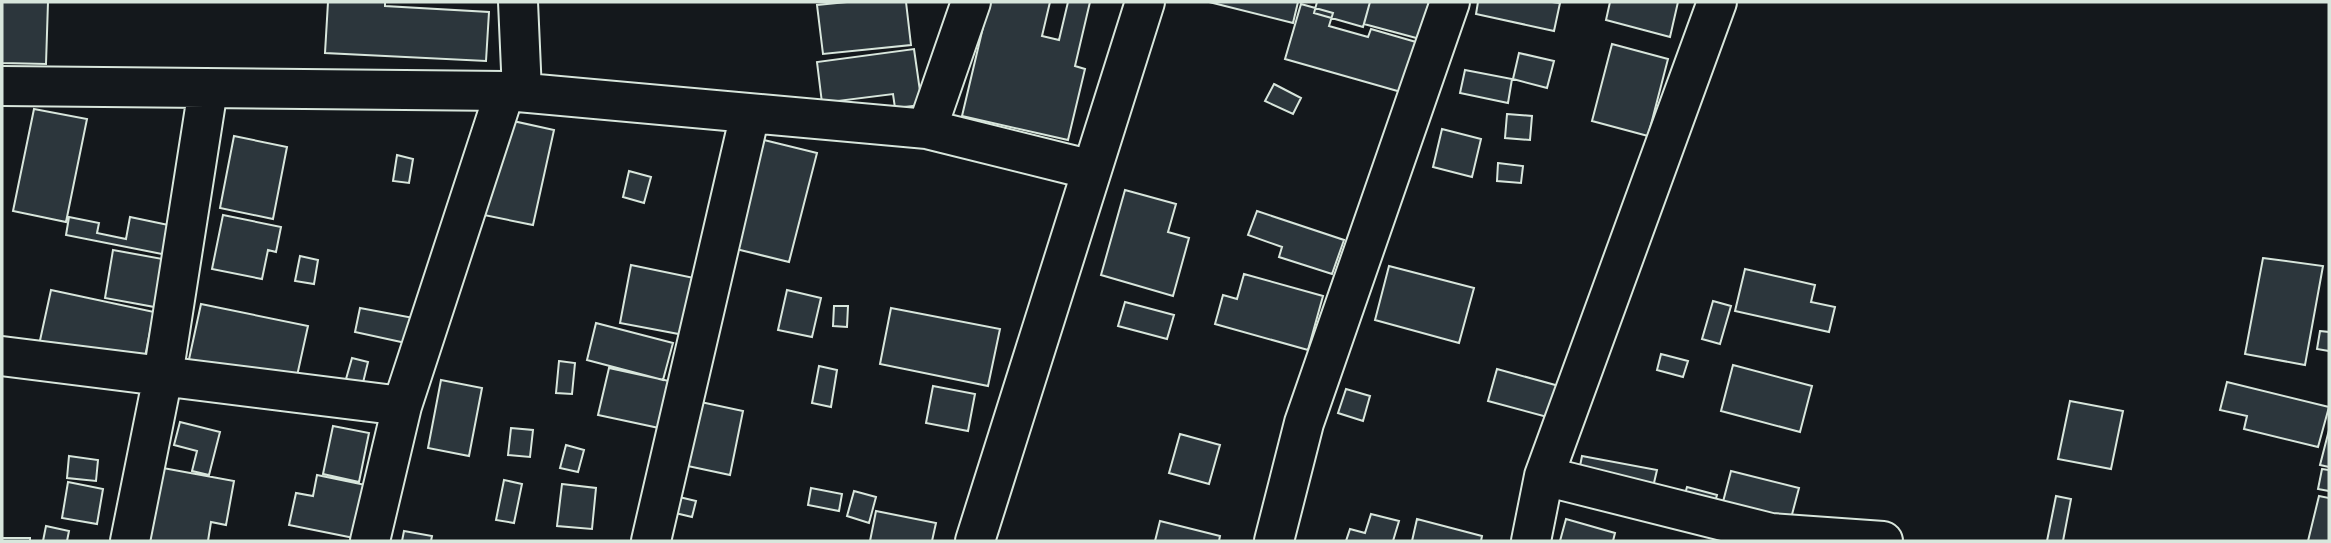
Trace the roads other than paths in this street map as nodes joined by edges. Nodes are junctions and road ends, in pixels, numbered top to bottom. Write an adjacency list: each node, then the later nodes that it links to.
1 (518, 2): 8 (street)
2 (971, 2): 10 (street)
3 (1145, 2): 11 (street)
4 (1450, 2): 20 (street)
5 (1717, 2): 15 (street)
6 (2, 86): 7 (street)
7 (208, 89): 8 (street); 13 (street)
8 (514, 92): 9 (street); 14 (street)
9 (750, 114): 10 (street); 18 (street)
10 (927, 129): 11 (street)
11 (1092, 170): 19 (street)
12 (2, 355): 13 (street)
13 (163, 376): 14 (street); 16 (street)
14 (402, 406): 17 (street)
15 (1544, 476): 21 (street); 22 (street)
16 (130, 541)
17 (370, 541)
18 (651, 541)
19 (975, 541)
20 (1273, 541)
21 (1531, 541)
22 (1883, 541)

